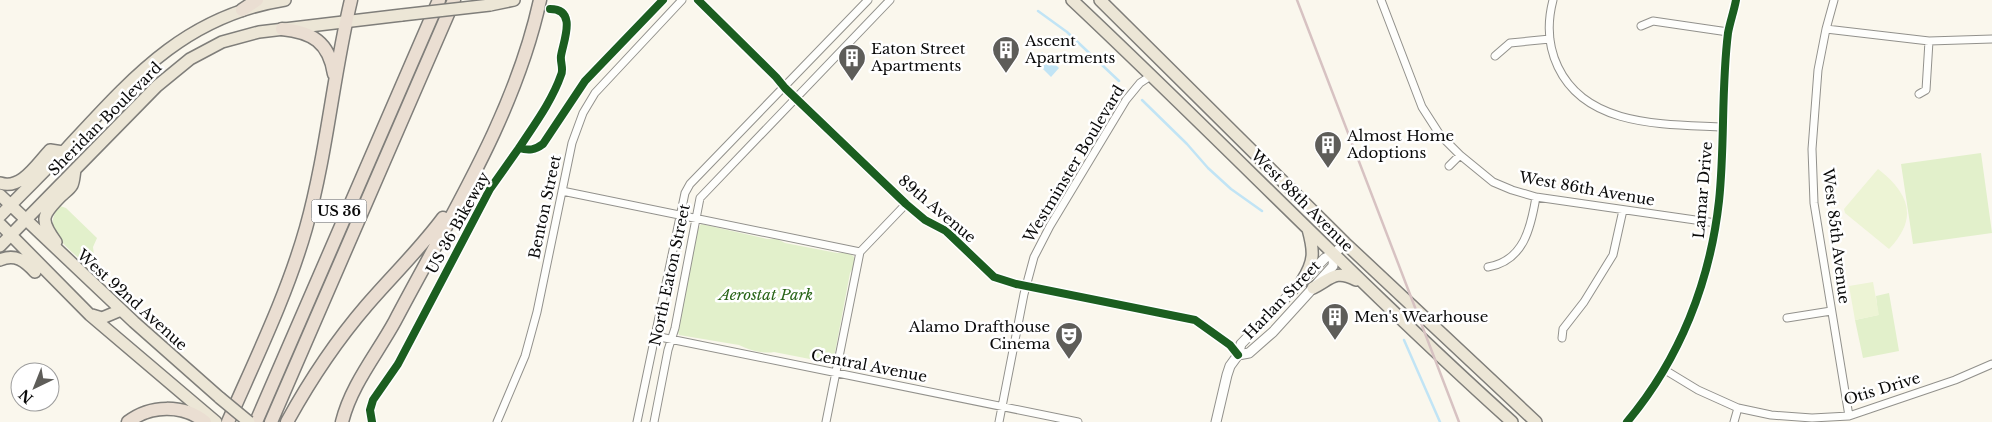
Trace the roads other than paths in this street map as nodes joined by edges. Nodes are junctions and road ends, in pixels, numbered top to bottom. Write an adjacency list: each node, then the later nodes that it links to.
1 (257, 0): 20 (highway)
2 (285, 0): 20 (main road, Sheridan Boulevard)
3 (351, 0): 21 (highway)
4 (430, 0): 87 (highway, US 36)
5 (439, 0): 88 (highway)
6 (454, 0): 89 (highway)
7 (462, 0): 90 (highway, US 36)
8 (514, 0): 21 (main road, Sheridan Boulevard, bridge)
9 (540, 0): 38 (highway)
10 (682, 0): 42 (street, Benton Street)
11 (698, 0): 32 (street, 89th Avenue)
12 (868, 0): 32 (street, North Eaton Street)
13 (890, 0): 34 (street, North Eaton Street)
14 (1072, 0): 30 (main road, West 88th Avenue)
15 (1100, 0): 56 (main road, West 88th Avenue)
16 (1381, 0): 37 (street, West 86th Avenue)
17 (1553, 0): 26 (street)
18 (1736, 0): 25 (street, Lamar Drive)
19 (1834, 0): 23 (street, West 85th Avenue)
20 (242, 10): 36 (main road, Sheridan Boulevard)
21 (346, 21): 24 (main road, Sheridan Boulevard); 31 (highway)
22 (1641, 26): 25 (street)
23 (1826, 28): 28 (street); 70 (street, West 85th Avenue)
24 (282, 29): 31 (highway); 40 (main road, Sheridan Boulevard)
25 (1728, 32): 35 (street, Lamar Drive)
26 (1550, 39): 29 (street); 35 (street)
27 (1992, 39): 28 (street)
28 (1929, 41): 33 (street)
29 (1495, 56)
30 (1152, 75): 54 (main road, West 88th Avenue); 66 (street, Westminster Boulevard)
31 (335, 82): 86 (highway)
32 (785, 88): 34 (street, 89th Avenue); 48 (street, North Eaton Street)
33 (1919, 94)
34 (797, 99): 45 (street, 89th Avenue); 50 (street, North Eaton Street)
35 (1722, 127): 52 (street, Lamar Drive)
36 (63, 152): 41 (main road); 46 (main road, Sheridan Boulevard)
37 (1460, 155): 39 (street); 44 (street, West 86th Avenue)
38 (478, 163): 91 (highway); 92 (highway)
39 (1450, 166)
40 (75, 170): 51 (main road, Sheridan Boulevard); 59 (main road)
41 (0, 182)
42 (562, 191): 48 (street); 93 (street, Benton Street)
43 (0, 195): 46 (main road, West 92nd Avenue)
44 (1536, 197): 47 (street, West 86th Avenue); 62 (street)
45 (906, 204): 58 (street); 66 (street, 89th Avenue)
46 (10, 205): 49 (main road, Sheridan Boulevard); 51 (main road, West 92nd Avenue)
47 (1623, 210): 52 (street, West 86th Avenue); 74 (street)
48 (680, 214): 50 (street); 73 (street, North Eaton Street)
49 (0, 216)
50 (696, 218): 58 (street); 75 (street, North Eaton Street)
51 (25, 220): 55 (main road, Sheridan Boulevard); 59 (main road, West 92nd Avenue)
52 (1716, 223): 79 (street, Lamar Drive)
53 (0, 224): 55 (main road)
54 (1307, 227): 60 (main road, West 88th Avenue); 63 (main road)
55 (10, 235): 57 (main road, Sheridan Boulevard); 65 (main road)
56 (1345, 243): 60 (street, Harlan Street); 101 (main road, West 88th Avenue)
57 (0, 246)
58 (860, 252): 80 (street)
59 (60, 254): 69 (main road, West 92nd Avenue)
60 (1334, 254): 63 (street, Harlan Street); 64 (main road, West 88th Avenue); 67 (street, Harlan Street)
61 (0, 260): 65 (main road)
62 (1488, 267)
63 (1302, 281): 68 (street, Harlan Street)
64 (1363, 283): 67 (main road); 100 (main road, West 88th Avenue)
65 (59, 284): 71 (main road)
66 (1026, 286): 77 (street, 89th Avenue); 81 (street, Westminster Boulevard)
67 (1313, 288): 76 (street, Harlan Street)
68 (1293, 291): 76 (street); 77 (street, Harlan Street)
69 (121, 310): 71 (main road); 87 (main road, West 92nd Avenue, bridge)
70 (1831, 311): 72 (street); 83 (street, West 85th Avenue)
71 (90, 315): 84 (main road)
72 (1787, 318)
73 (655, 336): 75 (street, Central Avenue); 94 (street, North Eaton Street)
74 (1562, 338)
75 (672, 340): 80 (street, Central Avenue); 95 (street, North Eaton Street)
76 (1263, 341): 77 (street, Harlan Street)
77 (1238, 355): 99 (street, Harlan Street)
78 (1992, 364): 83 (street, Otis Drive)
79 (1665, 370): 82 (street, Otis Drive); 102 (street, Lamar Drive)
80 (836, 373): 81 (street, Central Avenue); 96 (street)
81 (1002, 407): 97 (street, Westminster Boulevard); 98 (street, Central Avenue)
82 (1738, 408): 83 (street, Otis Drive); 103 (street)
83 (1849, 416)
84 (210, 421): 85 (highway)
85 (128, 422)
86 (228, 422)
87 (248, 422)
88 (256, 422)
89 (271, 422)
90 (280, 422)
91 (287, 422)
92 (342, 422)
93 (497, 422)
94 (637, 422)
95 (654, 422)
96 (826, 422)
97 (999, 422)
98 (1078, 422)
99 (1216, 422)
100 (1512, 422)
101 (1536, 422)
102 (1627, 422)
103 (1734, 422)

